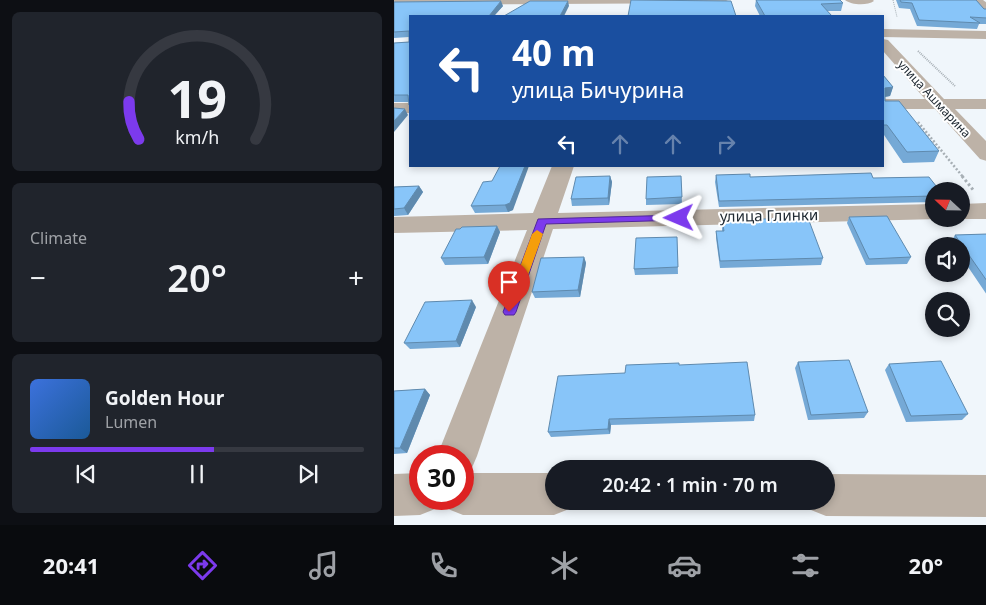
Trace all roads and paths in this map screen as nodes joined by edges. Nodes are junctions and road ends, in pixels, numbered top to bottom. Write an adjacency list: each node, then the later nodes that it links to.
1 (722, 0): 6 (street)
2 (851, 0): 8 (street)
3 (893, 0): 12 (path)
4 (977, 0): 9 (street)
5 (461, 1): 6 (street); 7 (street)
6 (609, 1): 10 (street)
7 (394, 2)
8 (868, 5)
9 (986, 11)
10 (606, 15)
11 (884, 33): 12 (street)
12 (900, 33): 13 (street); 18 (path)
13 (986, 35)
14 (884, 44): 17 (street, улица Ашмарина)
15 (884, 104): 16 (street)
16 (904, 104): 17 (street); 23 (path)
17 (940, 104): 18 (street); 21 (street, улица Ашмарина)
18 (980, 104)
19 (394, 108): 20 (street)
20 (409, 108)
21 (986, 155)
22 (563, 167): 25 (street)
23 (980, 201)
24 (925, 212): 25 (street, улица Глинки)
25 (542, 221): 26 (street, улица Глинки); 27 (street)
26 (394, 225)
27 (461, 445)
28 (409, 494): 31 (street)
29 (474, 494): 30 (street)
30 (545, 494)
31 (394, 495)
32 (835, 495): 33 (street)
33 (986, 496)

